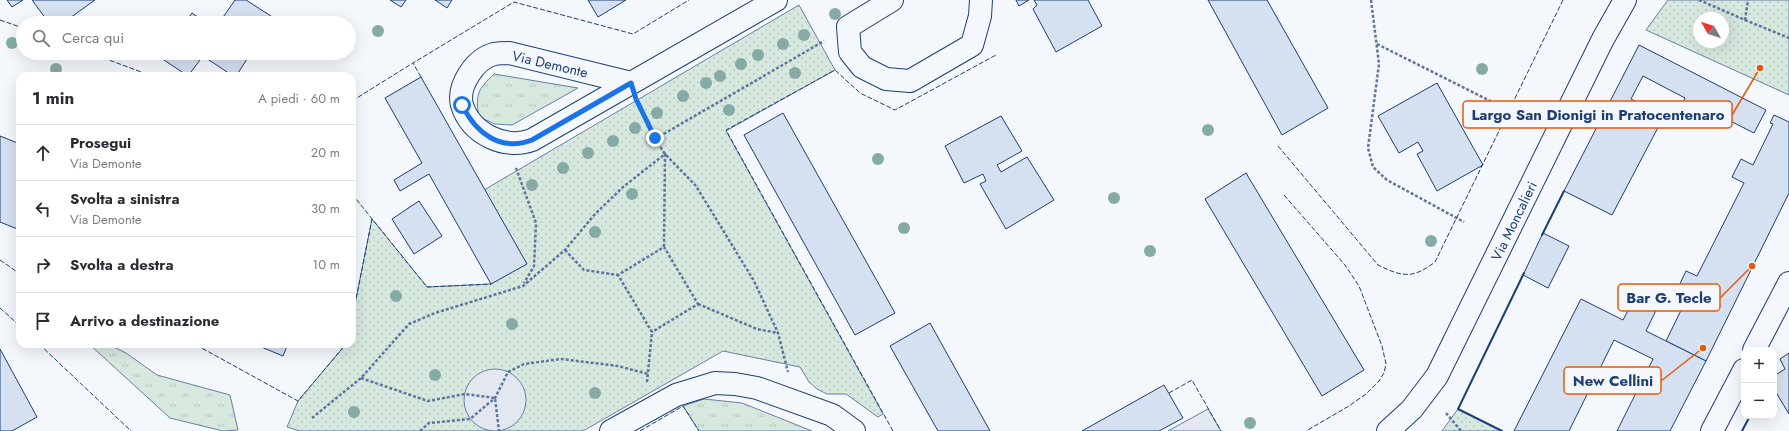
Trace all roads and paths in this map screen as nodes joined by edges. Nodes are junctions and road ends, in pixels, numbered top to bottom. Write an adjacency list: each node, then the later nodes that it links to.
1 (776, 0): 8 (street, Via Demonte)
2 (892, 0): 10 (street)
3 (981, 0): 10 (street)
4 (1371, 0): 12 (path)
5 (1625, 0): 40 (street, Via Moncalieri)
6 (1699, 0): 9 (path)
7 (1748, 0): 9 (path)
8 (749, 6): 13 (street, Via Demonte)
9 (1745, 20): 11 (path)
10 (848, 27): 15 (path)
11 (1789, 38)
12 (1377, 43): 14 (path); 18 (path)
13 (631, 83): 15 (path); 16 (street, Via Demonte); 16 (street, Via Demonte)
14 (1518, 115)
15 (655, 138): 17 (path)
16 (507, 143): 23 (path)
17 (665, 154): 19 (path); 20 (path); 26 (path)
18 (1464, 222)
19 (664, 247): 21 (path); 24 (path)
20 (565, 250): 21 (path); 23 (path)
21 (618, 275): 25 (path)
22 (1789, 283): 27 (street)
23 (523, 286): 30 (path)
24 (698, 304): 25 (path); 26 (path)
25 (652, 332): 28 (path)
26 (778, 333): 32 (path)
27 (1756, 347)
28 (648, 374): 31 (path); 34 (path)
29 (1741, 376): 42 (street)
30 (361, 378): 31 (path); 35 (path)
31 (495, 398): 36 (path); 37 (path)
32 (794, 402): 34 (street); 39 (street)
33 (1446, 413): 41 (path)
34 (643, 414): 38 (street)
35 (312, 418)
36 (420, 431)
37 (499, 431)
38 (611, 431)
39 (854, 431)
40 (1388, 431)
41 (1461, 431)
42 (1712, 431)

